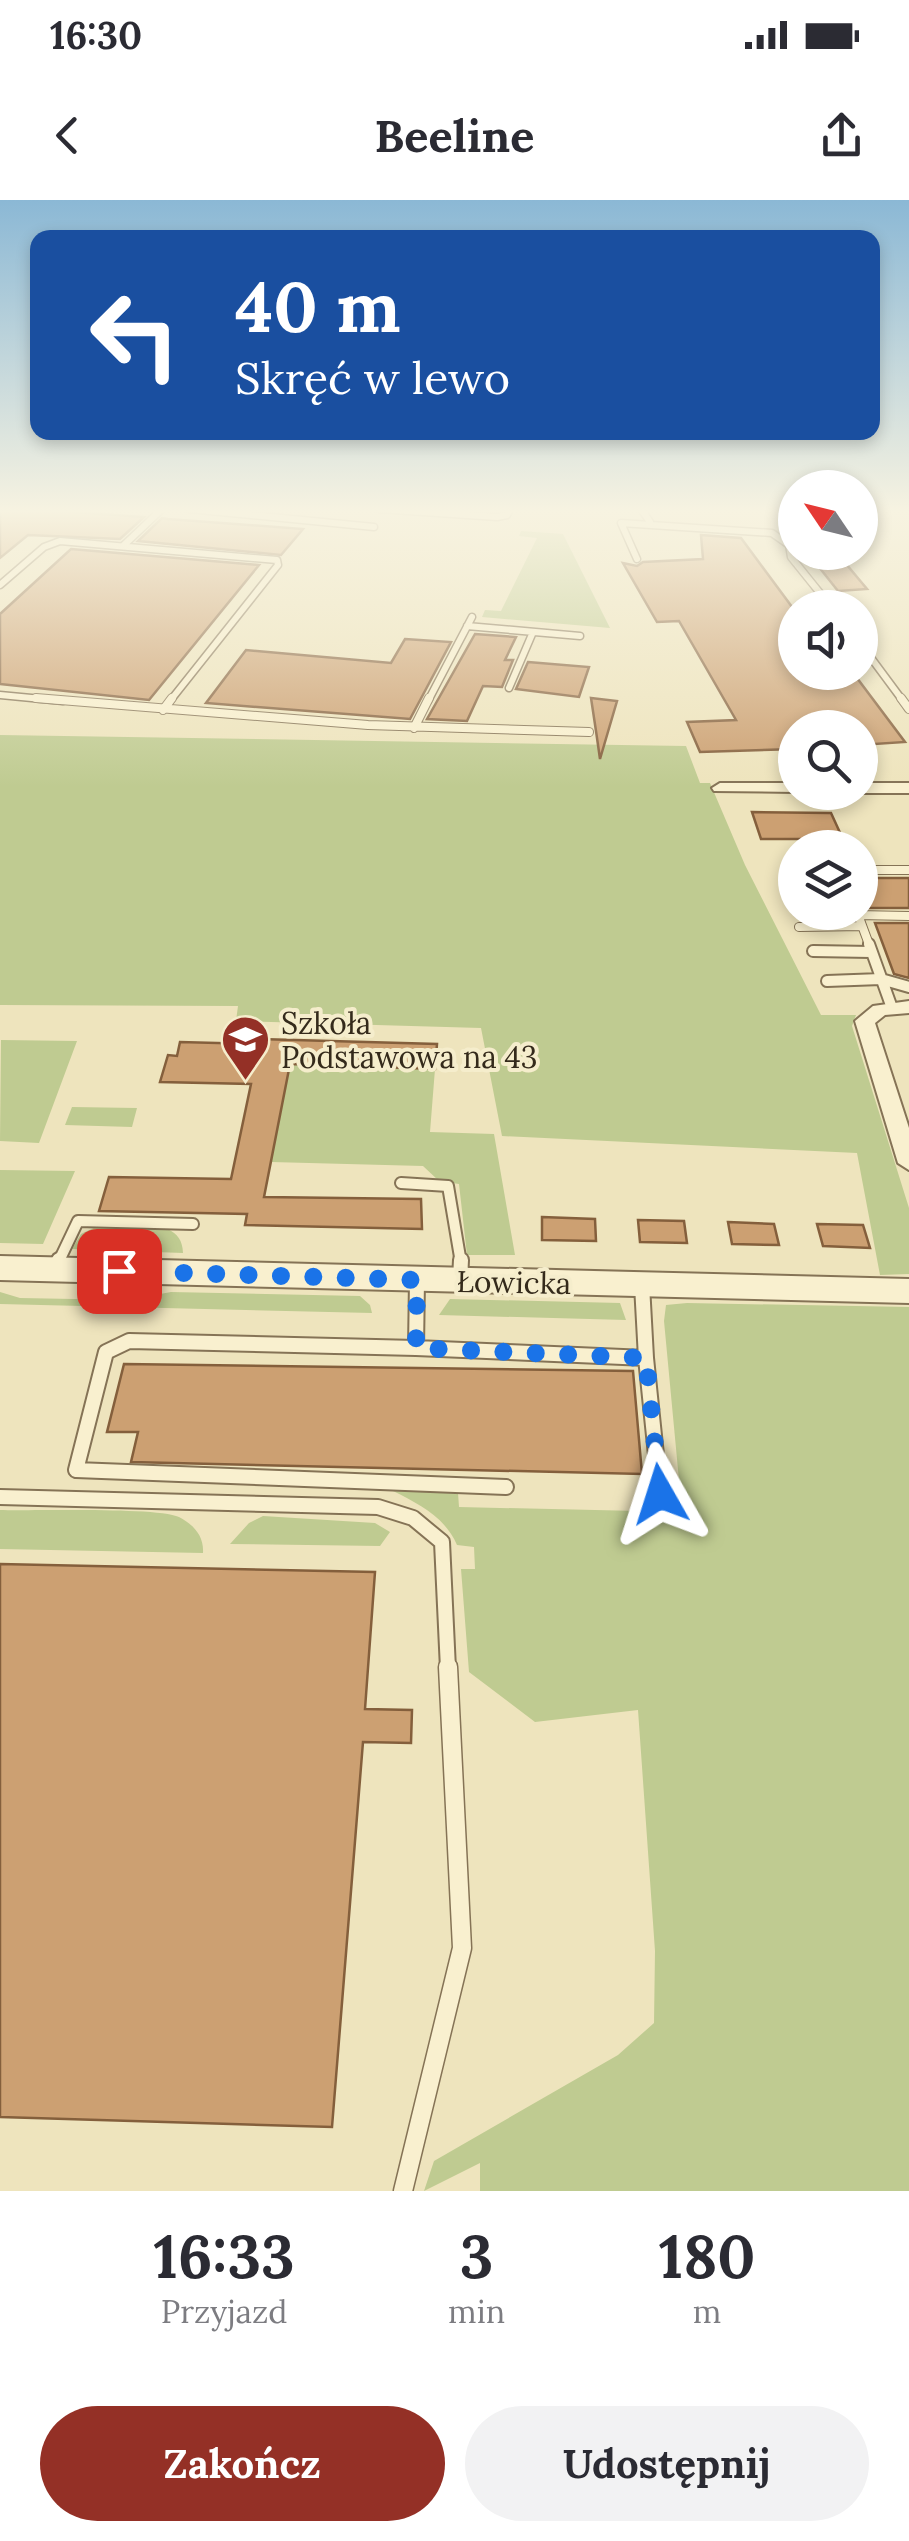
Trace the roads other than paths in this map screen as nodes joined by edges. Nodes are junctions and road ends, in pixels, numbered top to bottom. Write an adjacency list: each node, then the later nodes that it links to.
1 (247, 602): 8 (lane)
2 (533, 632): 3 (lane); 5 (lane); 9 (lane)
3 (580, 636)
4 (878, 667): 7 (lane)
5 (509, 688)
6 (0, 695): 8 (lane)
7 (909, 708)
8 (162, 710): 9 (lane)
9 (414, 728): 10 (lane)
10 (589, 732)
11 (720, 788): 12 (street)
12 (778, 788)
13 (878, 788): 14 (street)
14 (909, 788)
15 (878, 870): 16 (lane)
16 (909, 870)
17 (878, 915): 18 (lane)
18 (909, 916)
19 (863, 930): 21 (lane)
20 (814, 951): 21 (lane)
21 (871, 952): 22 (lane)
22 (881, 979): 23 (lane); 24 (lane); 25 (lane)
23 (828, 980)
24 (909, 987)
25 (900, 1008): 26 (street)
26 (909, 1163)
27 (401, 1183): 32 (lane)
28 (194, 1224): 30 (lane)
29 (0, 1268): 30 (street, Łowicka)
30 (55, 1270): 31 (street, Łowicka)
31 (417, 1280): 32 (street, Łowicka); 35 (lane)
32 (460, 1280): 33 (street, Łowicka)
33 (642, 1285): 34 (street, Łowicka); 36 (lane)
34 (909, 1292)
35 (416, 1348): 36 (lane); 37 (lane)
36 (646, 1358): 38 (lane)
37 (506, 1487)
38 (660, 1494)
39 (0, 1497): 40 (lane)
40 (403, 2191)

